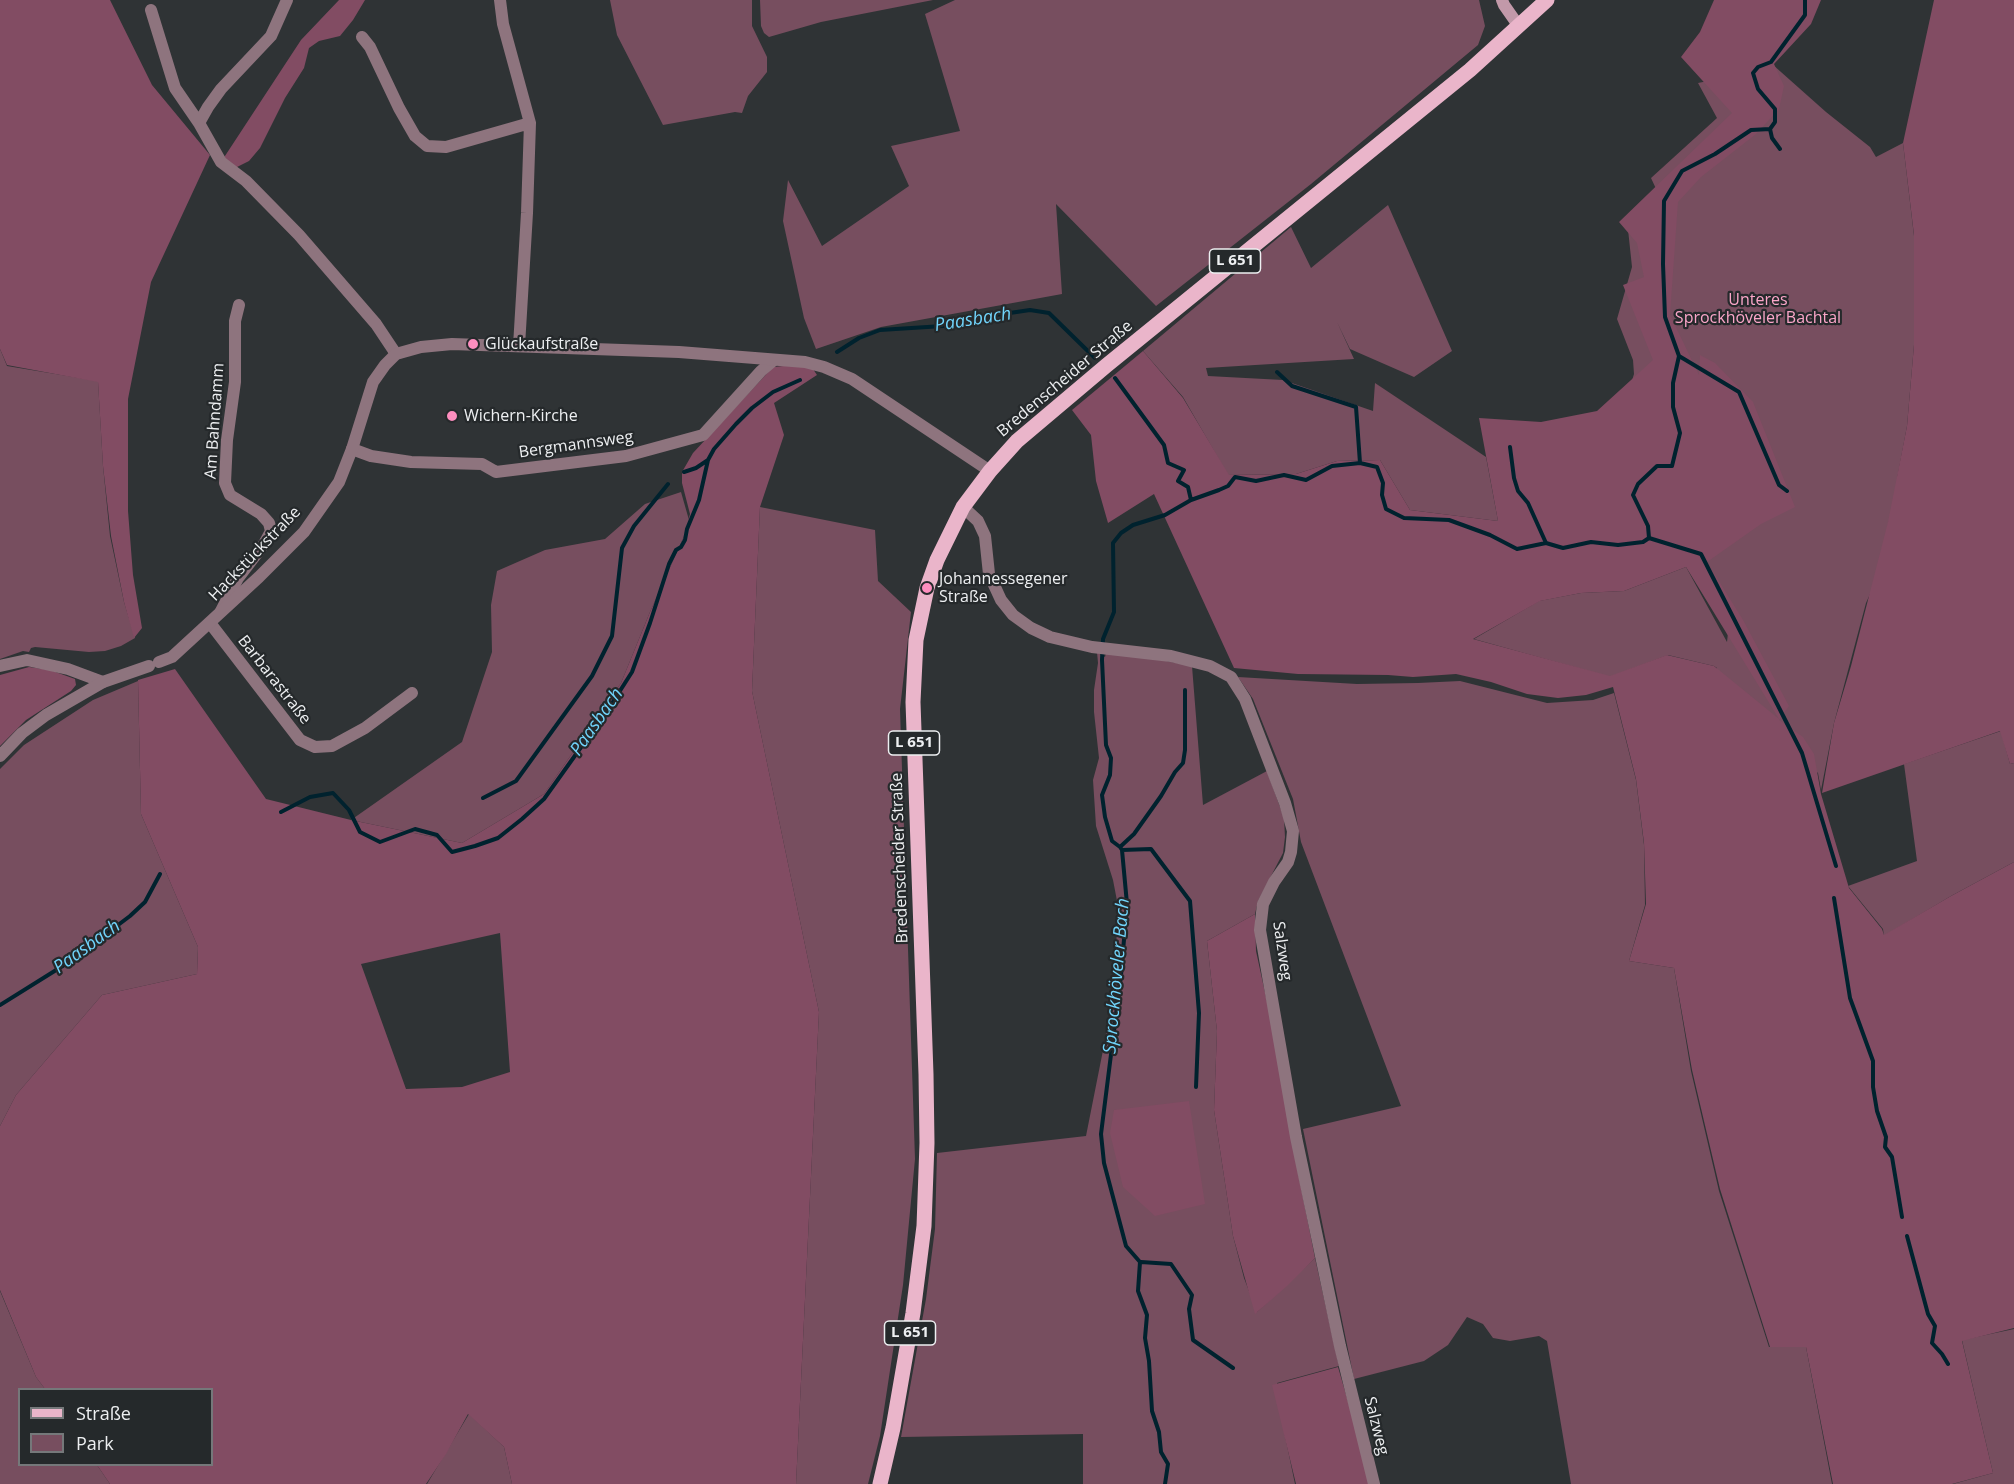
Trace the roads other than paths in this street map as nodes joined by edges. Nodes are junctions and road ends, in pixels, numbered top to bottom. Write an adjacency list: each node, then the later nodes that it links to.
1 (287, 0): 8 (street)
2 (500, 0): 9 (street)
3 (1502, 0): 6 (main road)
4 (1547, 0): 6 (main road, Bredenscheider Straße / L 651)
5 (151, 10): 8 (street)
6 (1518, 25): 15 (main road, Bredenscheider Straße / L 651)
7 (362, 37): 9 (street)
8 (199, 123): 12 (street)
9 (530, 123): 11 (street)
10 (239, 305): 17 (street, Am Bahndamm)
11 (519, 346): 12 (street); 13 (street)
12 (396, 354): 14 (street, Hackstückstraße)
13 (774, 360): 14 (street, Bergmannsweg); 15 (street)
14 (352, 449): 17 (street, Hackstückstraße)
15 (990, 471): 16 (main road, Bredenscheider Straße / L 651)
16 (963, 507): 23 (main road, Bredenscheider Straße / L 651); 24 (street, Salzweg)
17 (221, 613): 18 (street, Hackstückstraße)
18 (210, 623): 20 (street, Hackstückstraße); 21 (street, Barbarastraße)
19 (0, 666): 20 (street)
20 (103, 682): 22 (street, Hackstückstraße)
21 (412, 693)
22 (0, 756)
23 (880, 1484)
24 (1374, 1484)

